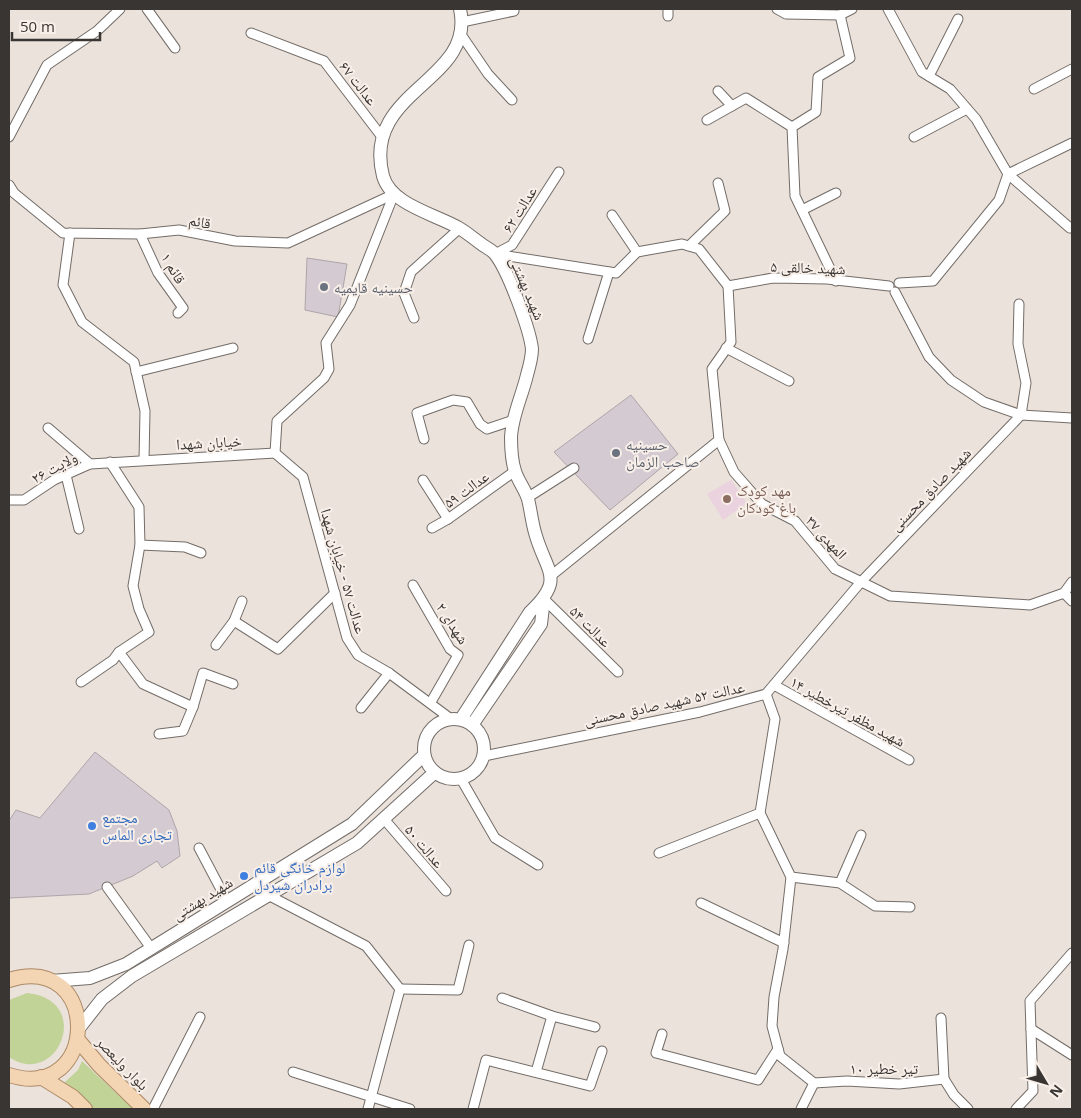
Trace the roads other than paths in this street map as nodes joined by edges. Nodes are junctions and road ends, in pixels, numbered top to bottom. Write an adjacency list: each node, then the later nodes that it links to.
1 (120, 9): 21 (street)
2 (147, 9): 11 (street)
3 (777, 9): 7 (street)
4 (852, 9): 7 (street)
5 (888, 9): 13 (street)
6 (514, 11): 9 (street)
7 (840, 15): 20 (street)
8 (958, 19): 13 (street)
9 (461, 21): 16 (street); 22 (main road, شهید بهشتی)
10 (251, 34): 22 (street, عدالت ۶۷)
11 (174, 48)
12 (1072, 69): 14 (street)
13 (929, 76): 18 (street)
14 (1034, 89)
15 (718, 91): 17 (street)
16 (512, 100)
17 (732, 106): 19 (street); 20 (street)
18 (967, 109): 23 (street); 26 (street)
19 (706, 120)
20 (792, 127): 31 (street)
21 (9, 137)
22 (382, 137): 30 (main road, شهید بهشتی)
23 (914, 137)
24 (1072, 143): 26 (street)
25 (559, 172): 39 (street, عدالت ۶۲)
26 (1008, 174): 33 (street); 43 (street)
27 (718, 182): 37 (street)
28 (9, 185): 35 (street, قائم)
29 (836, 192): 31 (street)
30 (394, 194): 34 (main road, شهید بهشتی); 36 (street, قائم); 58 (street)
31 (802, 210): 41 (street)
32 (612, 215): 38 (street)
33 (1072, 227)
34 (460, 228): 39 (main road, شهید بهشتی); 46 (street)
35 (70, 233): 36 (street, قائم); 50 (street)
36 (140, 234): 45 (street, قائم ۱)
37 (689, 246): 38 (street); 42 (street)
38 (637, 252): 40 (street)
39 (495, 254): 40 (street); 54 (main road, شهید بهشتی)
40 (609, 272): 47 (street)
41 (836, 281): 42 (street, شهید خالقی ۵); 43 (street, شهید خالقی ۵)
42 (728, 286): 49 (street)
43 (892, 289): 52 (street)
44 (1019, 304): 52 (street)
45 (178, 313)
46 (414, 318)
47 (588, 339)
48 (233, 348): 50 (street)
49 (726, 348): 51 (street); 57 (street, المهدی ۳۷)
50 (136, 372): 59 (street)
51 (789, 381)
52 (1021, 415): 53 (street); 75 (street, شهید صادق محسنی)
53 (1072, 418)
54 (514, 420): 56 (street); 63 (main road, شهید بهشتی)
55 (48, 428): 61 (street)
56 (424, 439)
57 (719, 440): 73 (street); 75 (street, المهدی ۳۷)
58 (275, 453): 59 (street, خیابان شهدا); 78 (street, عدالت ۵۷ - خیابان شهدا)
59 (144, 460): 60 (street, ولایت ۲۶)
60 (110, 462): 61 (street, ولایت ۲۶); 71 (street)
61 (90, 464): 64 (street, ولایت ۲۶)
62 (574, 468): 66 (street)
63 (515, 471): 66 (main road, شهید بهشتی); 68 (street, عدالت ۵۹)
64 (66, 474): 67 (street, ولایت ۲۶); 70 (street)
65 (423, 480): 68 (street)
66 (528, 498): 73 (main road, شهید بهشتی)
67 (9, 500)
68 (448, 519): 69 (street, عدالت ۵۹)
69 (432, 528)
70 (79, 529)
71 (140, 545): 72 (street); 84 (street)
72 (201, 553)
73 (552, 575): 79 (main road)
74 (1072, 582): 77 (street)
75 (860, 583): 77 (street, المهدی ۳۷); 89 (street, عدالت ۵۲ شهید صادق محسنی)
76 (413, 584): 91 (street, شهدای ۲)
77 (1064, 592): 81 (street)
78 (335, 593): 82 (street); 86 (street, عدالت ۵۷ - خیابان شهدا)
79 (544, 599): 85 (street, عدالت ۵۴); 94 (main road)
80 (242, 601): 82 (street)
81 (1072, 601)
82 (234, 621): 83 (street)
83 (216, 645)
84 (119, 652): 87 (street); 92 (street)
85 (618, 672)
86 (389, 673): 91 (street, عدالت ۵۷ - خیابان شهدا); 93 (street)
87 (81, 682)
88 (233, 684): 92 (street)
89 (774, 685): 90 (street, عدالت ۵۲ شهید صادق محسنی); 98 (street, شهید مظفر تیرخطیر ۱۴)
90 (766, 694): 97 (street, عدالت ۵۲ شهید صادق محسنی); 101 (street)
91 (431, 702): 94 (street, عدالت ۵۷ - خیابان شهدا)
92 (193, 707): 95 (street)
93 (361, 708)
94 (461, 721): 96 (main road); 97 (main road)
95 (159, 734)
96 (424, 755): 99 (main road); 112 (main road, شهید بهشتی)
97 (484, 756): 100 (main road)
98 (909, 760)
99 (434, 773): 100 (main road); 102 (main road, شهید بهشتی)
100 (461, 779): 106 (street)
101 (760, 813): 105 (street); 107 (street)
102 (384, 819): 110 (street, عدالت ۵۰); 111 (main road, شهید بهشتی)
103 (861, 835): 108 (street)
104 (199, 848): 112 (street)
105 (659, 853)
106 (538, 865)
107 (791, 877): 108 (street); 115 (street)
108 (840, 883): 114 (street)
109 (107, 887): 117 (street)
110 (446, 891)
111 (268, 895): 121 (street); 128 (main road, شهید بهشتی)
112 (227, 901): 117 (main road, شهید بهشتی)
113 (702, 903): 115 (street)
114 (910, 907)
115 (784, 943): 130 (street)
116 (468, 945): 121 (street)
117 (151, 948): 120 (main road, شهید بهشتی)
118 (1072, 953): 127 (street)
119 (12, 975): 120 (main road)
120 (51, 981): 128 (main road)
121 (400, 989): 139 (street)
122 (502, 998): 123 (street)
123 (552, 1016): 126 (street); 134 (street)
124 (200, 1017): 142 (street)
125 (941, 1018): 137 (street)
126 (595, 1027)
127 (1031, 1029): 132 (street); 148 (street)
128 (79, 1034): 136 (main road); 141 (main road, بلوار ولیعصر)
129 (662, 1034): 130 (street)
130 (778, 1049): 138 (street)
131 (602, 1051): 134 (street)
132 (1072, 1055)
133 (293, 1072): 139 (street)
134 (536, 1072): 145 (street)
135 (9, 1075): 136 (main road)
136 (41, 1077): 140 (main road)
137 (944, 1079): 138 (street, تیر خطیر ۱۰); 147 (street)
138 (814, 1083): 146 (street)
139 (370, 1097): 143 (street); 144 (street)
140 (85, 1109)
141 (144, 1109)
142 (153, 1109)
143 (368, 1109)
144 (410, 1109)
145 (472, 1109)
146 (801, 1109)
147 (968, 1109)
148 (1016, 1109)

